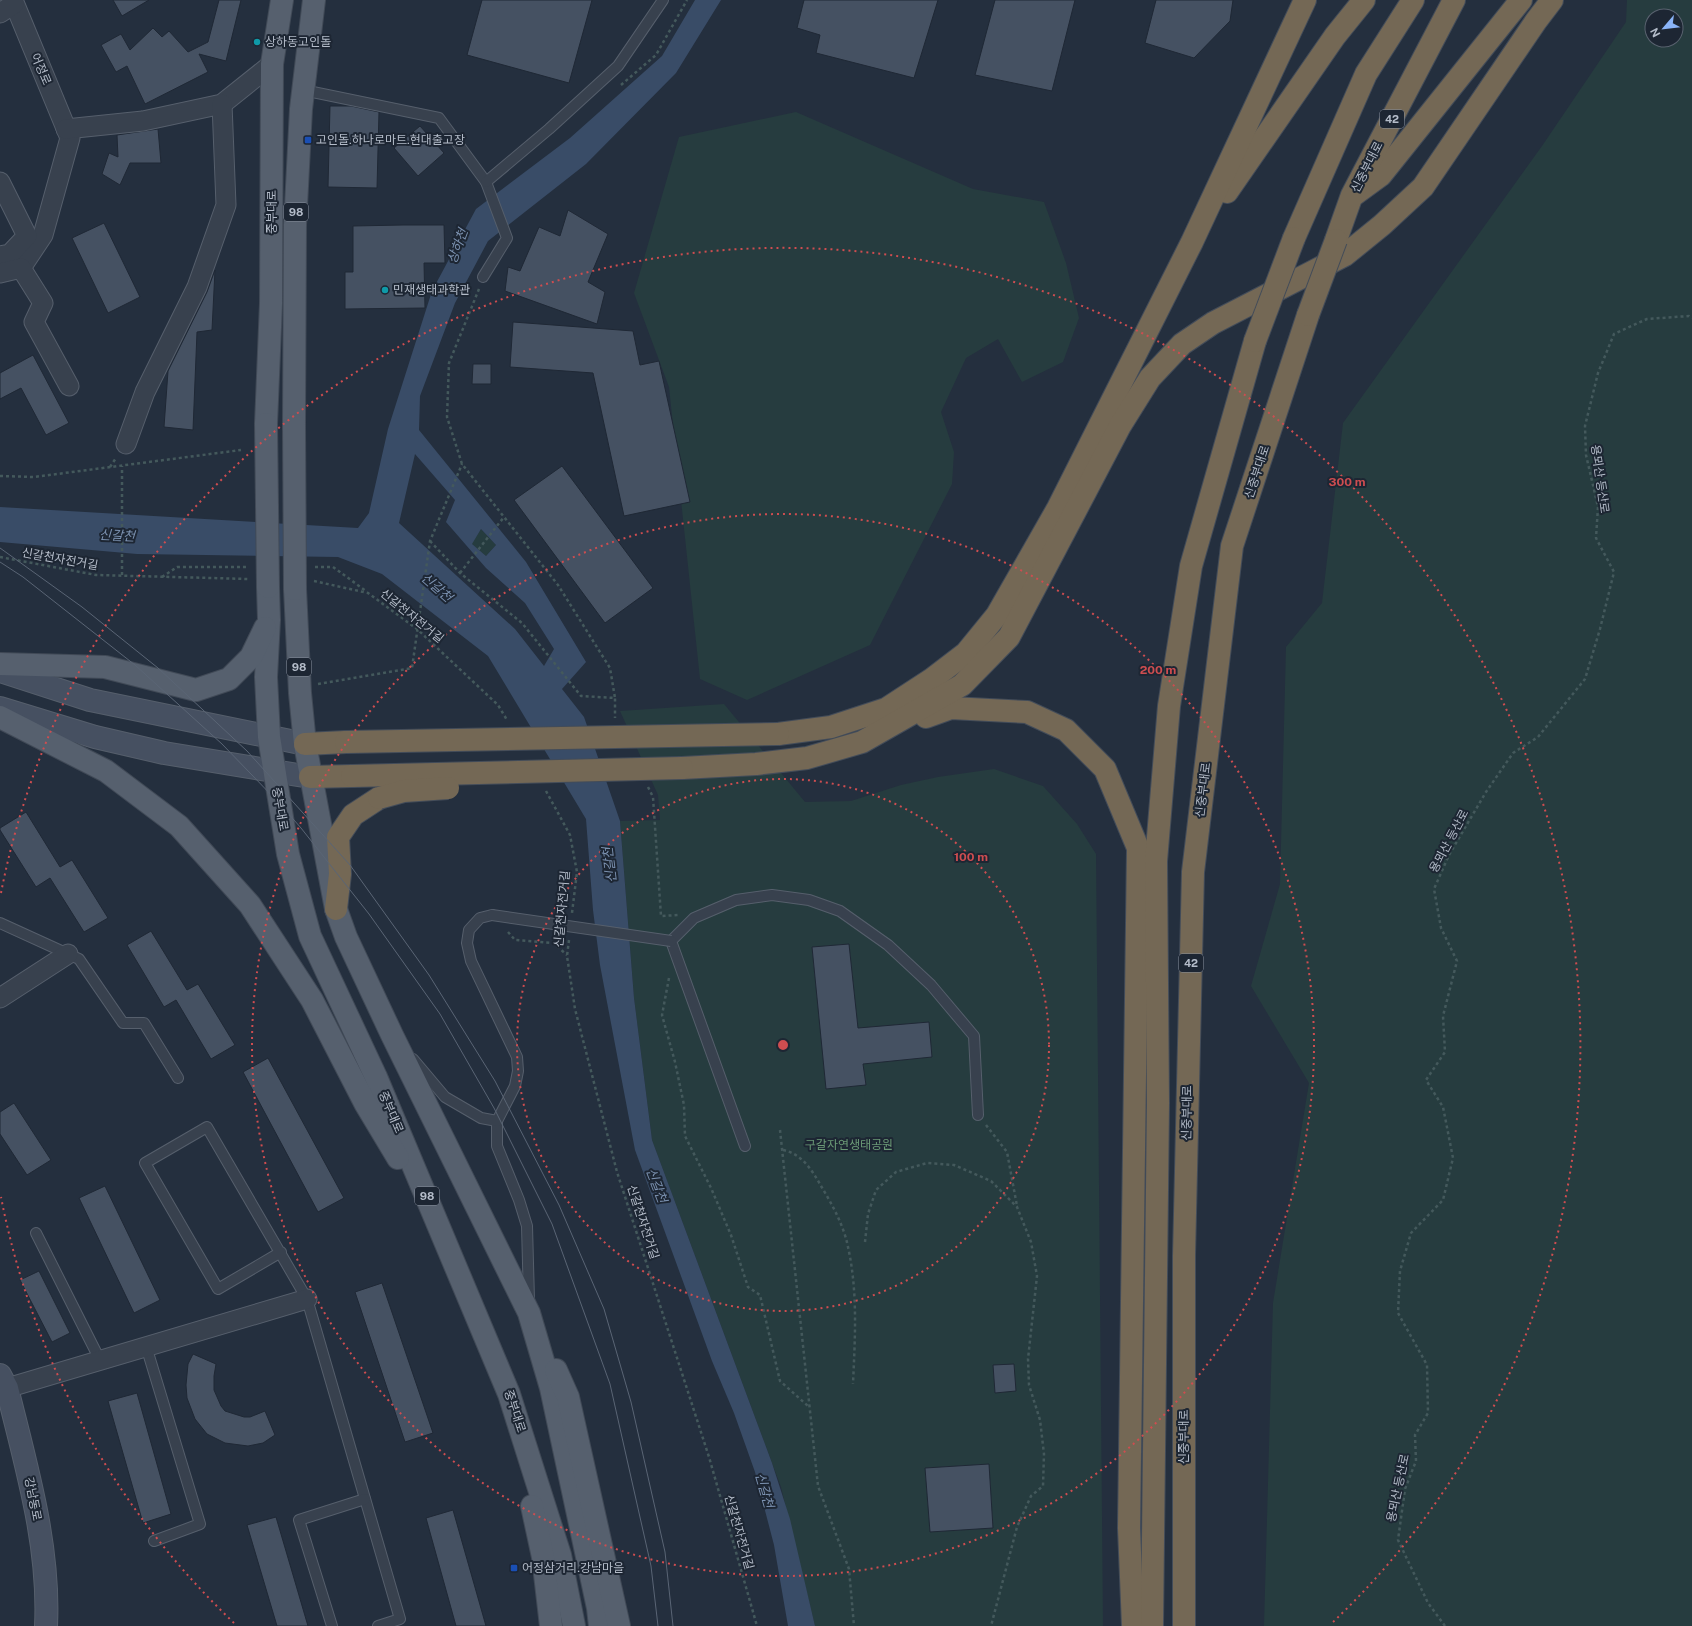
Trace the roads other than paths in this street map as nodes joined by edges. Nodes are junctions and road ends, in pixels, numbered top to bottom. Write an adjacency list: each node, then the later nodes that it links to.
1 (282, 0): 11 (main road, 중부대로 / 98)
2 (314, 0): 12 (main road, 중부대로 / 98)
3 (663, 0): 16 (lane)
4 (1305, 0): 18 (highway)
5 (1364, 0): 18 (highway)
6 (1413, 0): 65 (highway, bridge)
7 (1454, 0): 17 (highway, 신중부대로 / 42)
8 (1521, 0): 17 (highway)
9 (1552, 0): 31 (highway)
10 (9, 6): 14 (street, 어정로)
11 (272, 64): 13 (street); 25 (main road, 중부대로 / 98, bridge)
12 (303, 90): 16 (lane); 32 (main road, 중부대로 / 98, bridge)
13 (222, 104): 14 (street); 24 (street)
14 (68, 133): 20 (street)
15 (0, 182): 19 (street)
16 (486, 182): 22 (lane)
17 (1352, 195): 66 (highway, 신중부대로 / 42, bridge)
18 (1192, 242): 32 (highway, bridge)
19 (0, 256)
20 (21, 268): 21 (street); 23 (street)
21 (0, 273)
22 (483, 277)
23 (69, 386)
24 (126, 444)
25 (269, 620): 26 (main road); 30 (main road, 중부대로 / 98)
26 (0, 664)
27 (0, 671): 30 (main road)
28 (0, 708): 34 (main road)
29 (0, 717): 46 (main road)
30 (269, 737): 32 (main road); 34 (main road, 중부대로 / 98)
31 (862, 742): 33 (highway); 64 (highway)
32 (304, 744): 35 (main road, 98)
33 (682, 768): 35 (highway, bridge); 36 (highway, bridge)
34 (274, 770): 35 (main road); 46 (main road, 중부대로 / 98)
35 (310, 777): 36 (main road, 98)
36 (336, 909): 41 (main road, 98)
37 (0, 923): 39 (lane)
38 (671, 940): 43 (lane); 44 (lane, bridge); 45 (lane)
39 (68, 954): 40 (street); 42 (lane)
40 (0, 998)
41 (392, 1035): 44 (lane); 50 (main road, 98)
42 (178, 1078)
43 (978, 1115)
44 (497, 1121): 50 (lane)
45 (745, 1146)
46 (442, 1231): 54 (main road, 중부대로 / 98)
47 (36, 1233): 52 (lane)
48 (281, 1252): 48 (lane); 49 (lane)
49 (307, 1298): 51 (street); 55 (lane)
50 (529, 1313): 62 (main road, 98); 63 (main road)
51 (146, 1346): 52 (street); 56 (lane)
52 (100, 1360): 53 (street)
53 (2, 1384): 57 (main road, 강남동로)
54 (510, 1394): 60 (main road); 61 (main road, 중부대로 / 98)
55 (365, 1499): 58 (lane); 59 (lane)
56 (154, 1540)
57 (46, 1626)
58 (332, 1626)
59 (378, 1626)
60 (551, 1626)
61 (574, 1626)
62 (600, 1626)
63 (619, 1626)
64 (1133, 1626)
65 (1152, 1626)
66 (1184, 1626)

